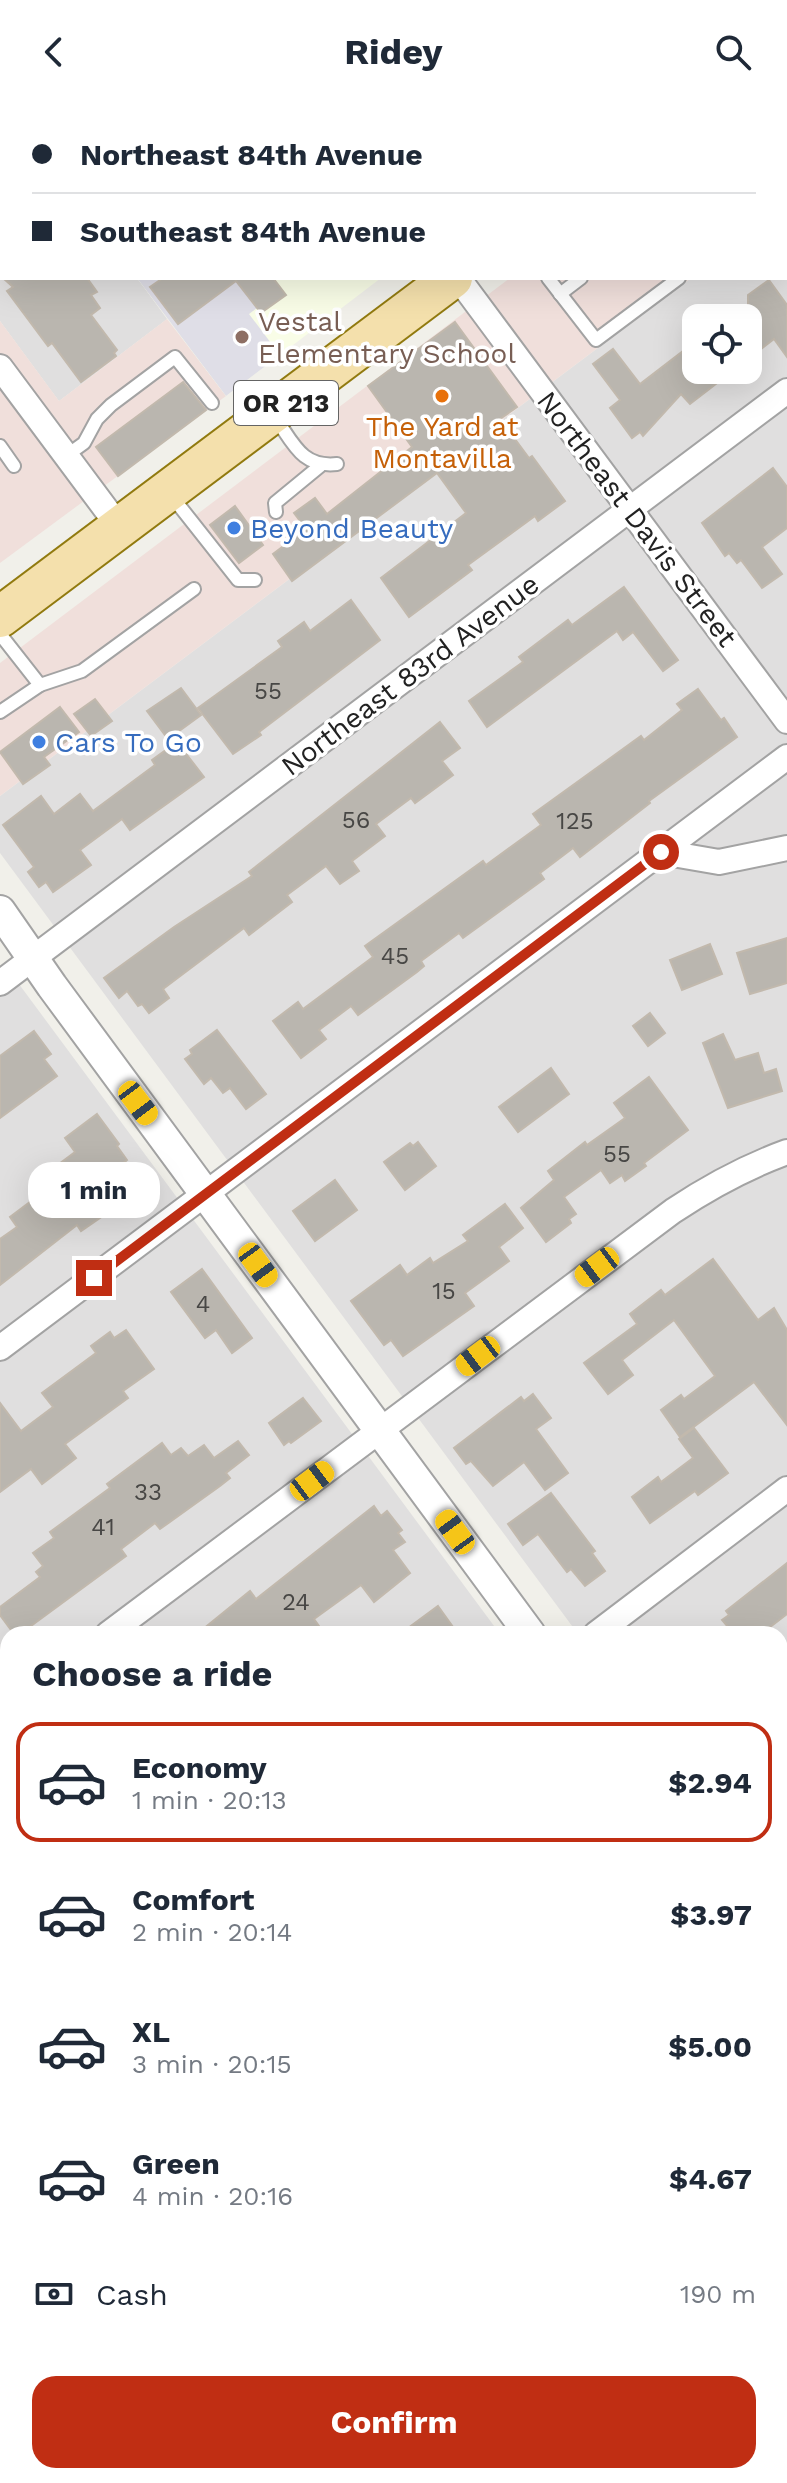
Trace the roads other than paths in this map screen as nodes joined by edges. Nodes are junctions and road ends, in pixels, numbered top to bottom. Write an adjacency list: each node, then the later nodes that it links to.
1 (452, 280): 10 (main road, OR 213)
2 (457, 280): 17 (street, Northeast Davis Street)
3 (550, 280): 6 (lane)
4 (578, 280): 6 (lane)
5 (676, 280): 6 (lane)
6 (560, 294)
7 (0, 367): 12 (street)
8 (787, 391): 17 (street, Northeast 83rd Avenue)
9 (212, 403): 12 (lane)
10 (272, 414): 15 (lane); 16 (main road, OR 213)
11 (0, 446): 14 (lane)
12 (66, 456): 19 (street)
13 (337, 464): 15 (lane)
14 (14, 466)
15 (320, 466): 18 (lane)
16 (168, 492): 19 (main road, OR 213); 20 (lane)
17 (630, 509): 26 (street, Northeast Davis Street); 31 (street, Northeast 83rd Avenue)
18 (276, 512)
19 (120, 528): 22 (main road, OR 213)
20 (255, 580)
21 (194, 589): 24 (lane)
22 (0, 617)
23 (0, 634): 24 (lane)
24 (40, 685): 25 (lane)
25 (0, 712)
26 (787, 721)
27 (787, 757): 29 (street)
28 (787, 848): 29 (street)
29 (661, 852): 34 (street)
30 (0, 911): 31 (street)
31 (32, 958): 32 (street, Northeast 83rd Avenue); 34 (street)
32 (0, 983)
33 (787, 1152): 36 (street)
34 (206, 1194): 35 (street); 36 (street)
35 (0, 1348)
36 (380, 1430): 38 (street); 39 (street)
37 (787, 1489): 40 (street)
38 (119, 1626)
39 (524, 1626)
40 (607, 1626)

